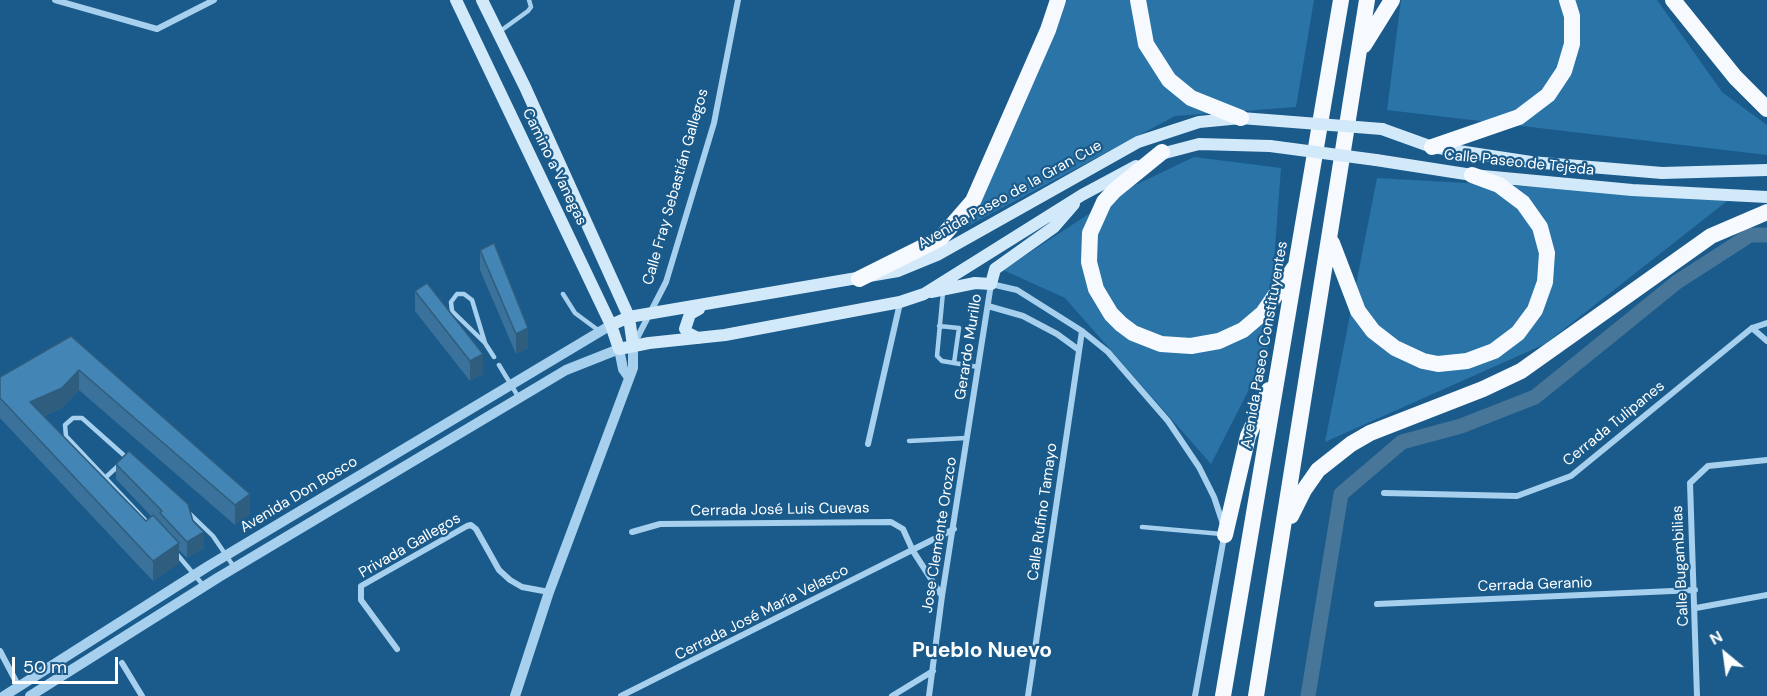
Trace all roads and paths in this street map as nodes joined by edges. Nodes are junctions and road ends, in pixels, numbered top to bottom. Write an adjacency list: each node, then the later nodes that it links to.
1 (55, 0): 2 (street)
2 (214, 0)
3 (456, 0): 41 (main road, Camino a Vanegas)
4 (482, 0): 16 (main road, Camino a Vanegas)
5 (529, 0): 16 (lane)
6 (738, 0): 38 (street, Calle Fray Sebastián Gallegos)
7 (1058, 0): 30 (highway)
8 (1138, 0): 19 (highway)
9 (1327, 0): 15 (highway)
10 (1341, 0): 15 (highway, Avenida Paseo Constituyentes)
11 (1367, 0): 17 (highway)
12 (1392, 0): 17 (highway)
13 (1567, 0): 21 (highway)
14 (1673, 0): 18 (highway)
15 (1337, 30): 29 (highway, Avenida Paseo Constituyentes)
16 (498, 33): 39 (main road, Camino a Vanegas)
17 (1360, 51): 28 (highway)
18 (1767, 109)
19 (1241, 118): 20 (main road, Avenida Paseo de la Gran Cue); 30 (main road, Avenida Paseo de la Gran Cue)
20 (1280, 121): 21 (main road, Calle Paseo de Tejeda, bridge)
21 (1431, 147): 23 (main road, Calle Paseo de Tejeda)
22 (1162, 152): 24 (main road, Calle Paseo de Tejeda, bridge); 25 (main road); 29 (highway)
23 (1767, 170)
24 (1472, 175): 26 (main road, Calle Paseo de Tejeda); 28 (highway)
25 (1082, 195): 31 (main road); 34 (main road)
26 (1767, 197)
27 (1767, 212): 74 (highway)
28 (1330, 239): 74 (highway)
29 (1298, 262): 56 (highway, Avenida Paseo Constituyentes)
30 (859, 279): 36 (main road, Avenida Paseo de la Gran Cue)
31 (991, 284): 32 (main road); 37 (street, Gerardo Murillo); 45 (street)
32 (943, 290): 34 (main road); 42 (lane)
33 (563, 294): 44 (lane)
34 (924, 294): 35 (main road)
35 (900, 302): 46 (main road); 63 (street)
36 (703, 306): 38 (main road, Avenida Paseo de la Gran Cue); 46 (main road)
37 (988, 306): 51 (street); 55 (street, Gerardo Murillo)
38 (652, 313): 39 (main road, Avenida Paseo de la Gran Cue); 49 (street, Calle Fray Sebastián Gallegos)
39 (629, 317): 41 (main road, Avenida Paseo de la Gran Cue); 49 (main road, Camino a Vanegas)
40 (1767, 323): 43 (street, Cerrada Tulipanes)
41 (611, 324): 44 (street, Avenida Don Bosco); 50 (main road, Camino a Vanegas)
42 (939, 326): 53 (lane); 53 (lane)
43 (1752, 328): 47 (street); 68 (street, Cerrada Tulipanes)
44 (600, 331): 58 (street, Avenida Don Bosco)
45 (1082, 331): 51 (street, Calle Rufino Tamayo); 75 (street)
46 (698, 338): 49 (main road)
47 (1767, 341)
48 (485, 343): 48 (lane); 52 (lane)
49 (633, 346): 50 (main road); 57 (street, Calle Fray Sebastián Gallegos)
50 (619, 350): 57 (street); 59 (street, Avenida Don Bosco)
51 (1079, 350): 100 (street, Calle Rufino Tamayo)
52 (494, 357)
53 (954, 363): 55 (lane)
54 (499, 364): 58 (lane)
55 (978, 367): 60 (street, Gerardo Murillo)
56 (1279, 367): 75 (highway); 102 (highway, Avenida Paseo Constituyentes)
57 (628, 376): 83 (street, Calle Fray Sebastián Gallegos)
58 (510, 383): 59 (lane); 78 (street, Avenida Don Bosco)
59 (519, 398): 79 (street, Avenida Don Bosco)
60 (971, 414): 61 (street, Jose Clemente Orozco)
61 (966, 438): 62 (lane); 72 (street, Jose Clemente Orozco)
62 (909, 441)
63 (868, 444)
64 (127, 458): 66 (lane); 67 (lane); 67 (lane)
65 (1767, 460): 82 (street, Calle Bugambilias)
66 (135, 465)
67 (105, 478): 70 (lane)
68 (1384, 493)
69 (185, 509): 78 (lane)
70 (151, 526)
71 (1142, 527): 75 (lane)
72 (954, 529): 77 (street, Cerrada José María Velasco); 85 (street, Jose Clemente Orozco)
73 (632, 532): 77 (street, Cerrada José Luis Cuevas)
74 (1283, 533): 103 (highway)
75 (1225, 535): 101 (street)
76 (174, 550): 80 (lane)
77 (913, 551): 85 (street); 97 (street, Cerrada José María Velasco)
78 (227, 555): 79 (lane); 80 (street, Avenida Don Bosco)
79 (235, 568): 81 (street, Avenida Don Bosco)
80 (196, 574): 81 (lane); 92 (street, Avenida Don Bosco)
81 (205, 588): 94 (street, Avenida Don Bosco)
82 (1695, 590): 86 (street, Cerrada Geranio); 87 (street, Calle Bugambilias)
83 (549, 592): 88 (street, Privada Gallegos); 96 (street, Calle Fray Sebastián Gallegos)
84 (1767, 595): 87 (street)
85 (942, 596): 91 (street, Jose Clemente Orozco)
86 (1377, 604)
87 (1696, 608): 104 (street, Calle Bugambilias)
88 (397, 649)
89 (0, 651): 92 (street)
90 (122, 663): 95 (street)
91 (933, 671): 98 (street); 99 (street, Jose Clemente Orozco)
92 (19, 687): 93 (street, Avenida Don Bosco)
93 (4, 696)
94 (30, 696)
95 (142, 696)
96 (515, 696)
97 (621, 696)
98 (892, 696)
99 (929, 696)
100 (1028, 696)
101 (1196, 696)
102 (1223, 696)
103 (1256, 696)
104 (1697, 696)

